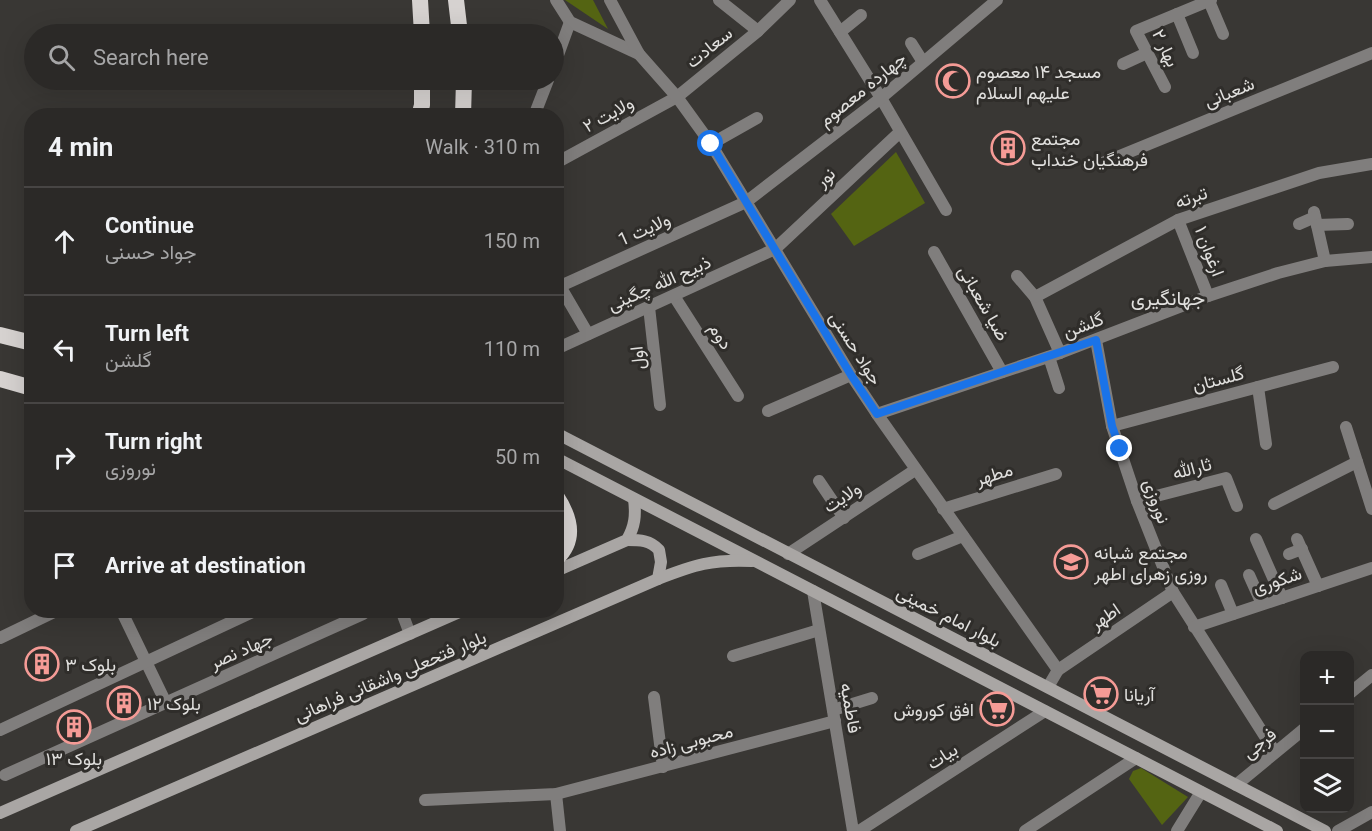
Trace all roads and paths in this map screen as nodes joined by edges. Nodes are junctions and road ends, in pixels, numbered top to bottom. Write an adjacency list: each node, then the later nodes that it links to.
1 (420, 0): 13 (highway)
2 (456, 0): 14 (highway)
3 (556, 0): 12 (street)
4 (610, 0): 22 (street)
5 (719, 0): 15 (street)
6 (790, 0): 15 (street, سعادت)
7 (820, 0): 16 (street)
8 (997, 0): 24 (street, چهارده معصوم)
9 (1210, 0): 10 (street, بهار ۲); 17 (street)
10 (1177, 14): 20 (street, بهار ۲); 23 (street)
11 (861, 15): 16 (street)
12 (570, 22): 18 (street); 22 (street)
13 (421, 24)
14 (459, 24)
15 (758, 31): 30 (street, سعادت)
16 (840, 32): 31 (street)
17 (1223, 34)
18 (564, 38)
19 (911, 43): 24 (street)
20 (1147, 52): 25 (street); 26 (street, بهار ۲)
21 (1372, 53): 39 (street, شعبانی)
22 (639, 54): 30 (street, جواد حسنی)
23 (1193, 54)
24 (923, 62): 31 (street, چهارده معصوم)
25 (1123, 64)
26 (1165, 87)
27 (422, 90): 32 (highway)
28 (463, 90): 33 (highway)
29 (544, 90): 34 (street)
30 (677, 97): 37 (street, جواد حسنی); 38 (street, ولایت ۲)
31 (881, 98): 36 (street); 41 (street, چهارده معصوم)
32 (421, 108)
33 (462, 108)
34 (537, 108)
35 (757, 118): 37 (street)
36 (900, 132): 42 (street); 47 (street, نور)
37 (711, 144): 41 (street, جواد حسنی)
38 (564, 160)
39 (1100, 164)
40 (1372, 164): 44 (street, تبرته)
41 (746, 202): 47 (street, جواد حسنی); 52 (street, ولایت 1)
42 (946, 210)
43 (1315, 218): 45 (street); 46 (street); 50 (street)
44 (1178, 220): 55 (street, ارغوان ۱); 56 (street, تبرته)
45 (1299, 224)
46 (1348, 224)
47 (775, 249): 54 (street, ذبیح الله چگینی); 66 (street, جواد حسنی)
48 (934, 252): 65 (street, ضیا شعبانی)
49 (1372, 257): 50 (street, گلشن)
50 (1325, 261): 55 (street, گلشن)
51 (1017, 276): 56 (street)
52 (564, 282)
53 (564, 295): 58 (street)
54 (674, 296): 57 (street, ذبیح الله چگینی); 72 (street, دوم)
55 (1208, 296): 60 (street, گلشن)
56 (1035, 297): 63 (street)
57 (649, 308): 58 (street, ذبیح الله چگینی); 73 (street, اول)
58 (588, 334): 62 (street, ذبیح الله چگینی)
59 (0, 335): 61 (highway)
60 (1096, 340): 63 (street, گلشن); 76 (street, نوروزی)
61 (24, 341)
62 (564, 345)
63 (1054, 355): 65 (street, گلشن); 70 (street)
64 (1333, 367): 69 (street, گلستان)
65 (1002, 372): 75 (street, گلشن)
66 (851, 375): 74 (street); 75 (street, جواد حسنی)
67 (2, 380): 68 (highway); 71 (highway)
68 (24, 386)
69 (1258, 387): 76 (street, گلستان); 79 (street)
70 (1059, 388)
71 (24, 390)
72 (738, 396)
73 (660, 405)
74 (768, 411)
75 (877, 414): 82 (street, جواد حسنی)
76 (1112, 426): 86 (street, نوروزی)
77 (1346, 427): 81 (street)
78 (564, 437): 97 (main road, بلوار امام خمینی)
79 (1266, 444)
80 (564, 462): 85 (main road)
81 (1357, 462): 87 (street); 91 (street)
82 (915, 470): 90 (street, جواد حسنی); 92 (street, ولایت)
83 (1056, 474): 90 (street, مطهر)
84 (819, 481): 92 (street)
85 (634, 499): 95 (main road); 100 (main road)
86 (1137, 501): 88 (street, ثارالله); 108 (street, نوروزی)
87 (1274, 504)
88 (1237, 506)
89 (564, 508): 96 (highway)
90 (944, 509): 93 (street, جواد حسنی)
91 (1372, 509)
92 (843, 518): 97 (street, ولایت)
93 (963, 536): 98 (street); 124 (street, جواد حسنی)
94 (1256, 539): 109 (street)
95 (627, 540): 101 (main road); 104 (main road)
96 (564, 550)
97 (788, 554): 126 (main road, بلوار امام خمینی)
98 (918, 554)
99 (1289, 554): 106 (street)
100 (755, 561): 104 (main road, بلوار فتحعلی واشقانی فراهانی); 107 (main road)
101 (564, 568)
102 (1372, 568): 106 (street, شکوری)
103 (1249, 575): 110 (street)
104 (658, 579): 145 (main road, بلوار فتحعلی واشقانی فراهانی)
105 (1221, 585): 111 (street)
106 (1318, 586): 109 (street, شکوری)
107 (813, 591): 119 (street, فاطمیه); 131 (main road)
108 (1173, 592): 118 (street, نوروزی); 124 (street, اطهر)
109 (1282, 598): 110 (street, شکوری)
110 (1262, 604): 111 (street, شکوری)
111 (1233, 614): 118 (street, شکوری)
112 (41, 618): 121 (street)
113 (125, 618): 123 (street)
114 (239, 618): 123 (street, جهاد نصر)
115 (354, 618): 130 (street, جهاد نصر)
116 (404, 618): 120 (street)
117 (446, 618): 120 (main road, بلوار فتحعلی واشقانی فراهانی)
118 (1194, 627): 135 (street, نوروزی)
119 (819, 630): 122 (street); 132 (street, فاطمیه)
120 (410, 634): 144 (main road, بلوار فتحعلی واشقانی فراهانی)
121 (0, 638)
122 (733, 656)
123 (146, 662): 130 (street); 133 (street, جهاد نصر)
124 (1058, 670): 126 (street)
125 (1372, 675): 127 (street)
126 (1048, 687): 139 (main road, بلوار امام خمینی)
127 (1354, 690)
128 (654, 697): 137 (street)
129 (872, 698): 132 (street, محبوبی زاده)
130 (166, 703): 138 (street, جهاد نصر)
131 (1045, 711): 136 (main road); 148 (street, بیات)
132 (834, 715): 137 (street, محبوبی زاده); 147 (street, فاطمیه)
133 (0, 730)
134 (1300, 733): 135 (street, فرجی)
135 (1275, 752): 139 (street, فرجی)
136 (1136, 758): 140 (main road); 149 (street)
137 (663, 767): 141 (street, محبوبی زاده)
138 (5, 775)
139 (1236, 785): 152 (main road, بلوار امام خمینی)
140 (1201, 792): 150 (street); 151 (main road)
141 (556, 794): 142 (street, محبوبی زاده); 146 (street)
142 (425, 800)
143 (1372, 812): 153 (street)
144 (0, 813)
145 (76, 831)
146 (560, 831)
147 (854, 831)
148 (859, 831)
149 (1025, 831)
150 (1176, 831)
151 (1277, 831)
152 (1325, 831)
153 (1338, 831)

